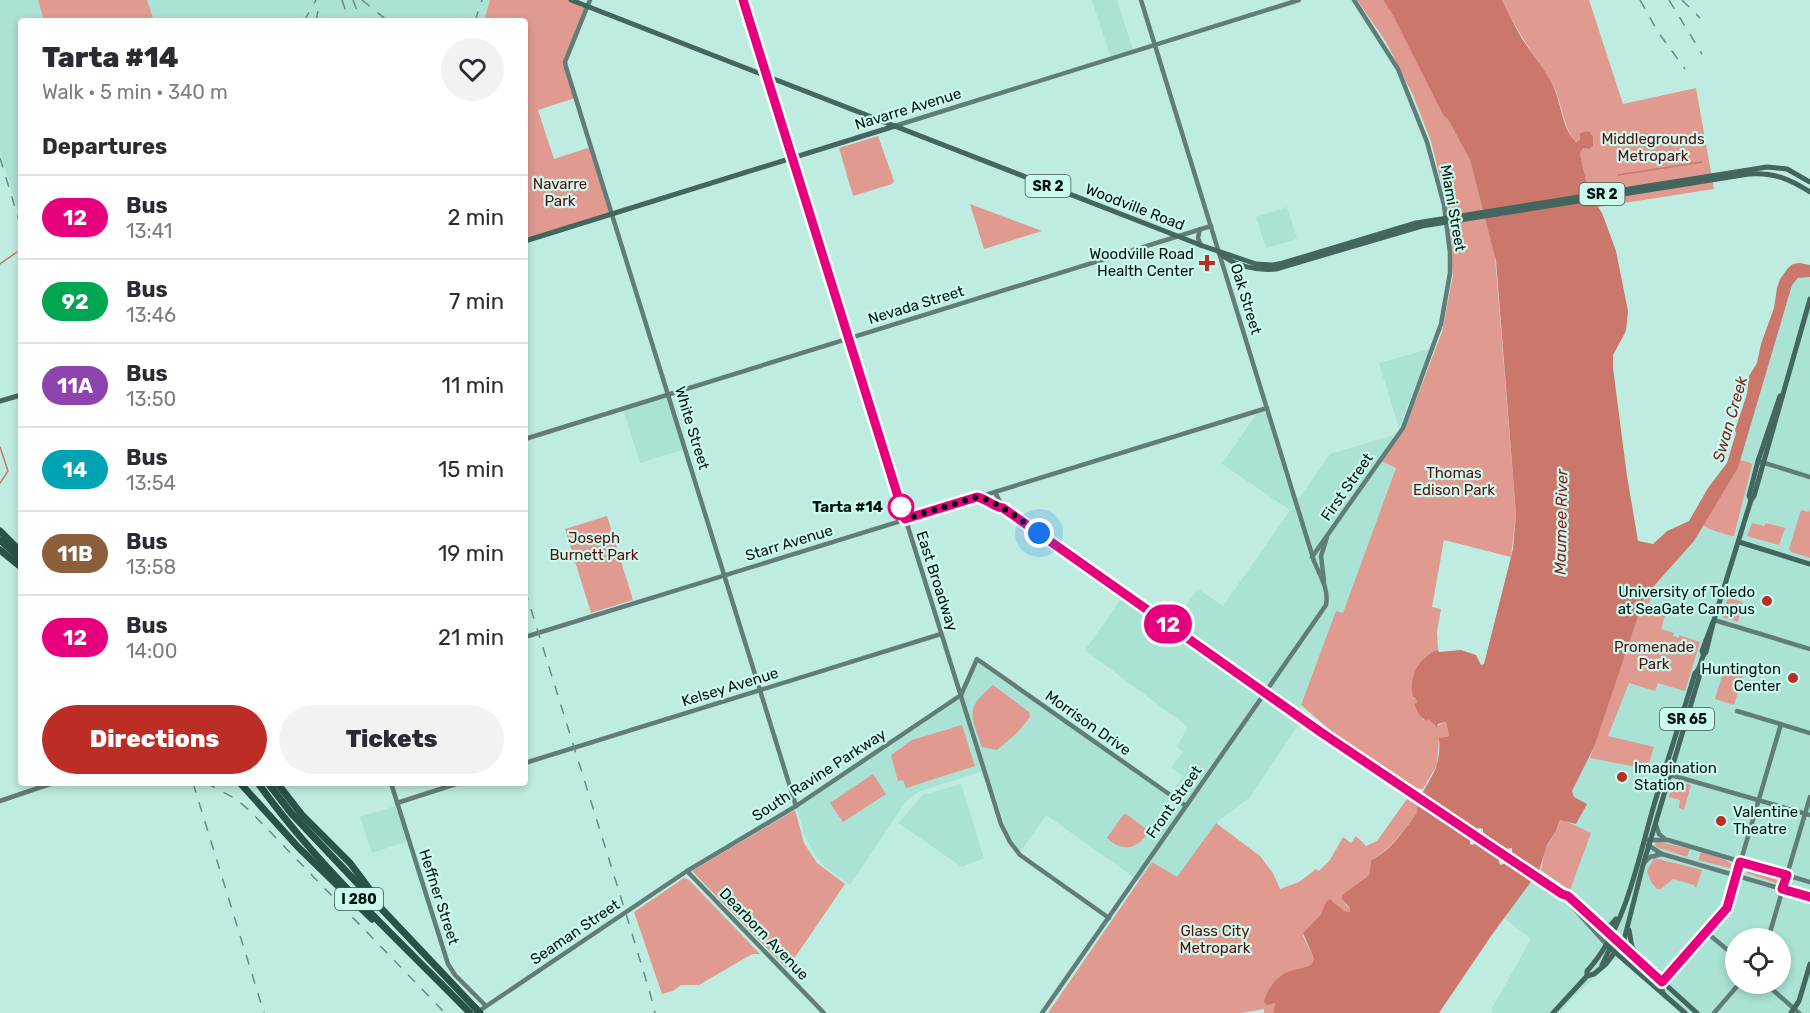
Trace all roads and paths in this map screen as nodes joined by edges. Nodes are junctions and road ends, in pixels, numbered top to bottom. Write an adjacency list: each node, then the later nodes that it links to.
1 (571, 0): 6 (main road, Woodville Road)
2 (743, 0): 8 (street, East Broadway)
3 (1141, 0): 7 (street, Oak Street)
4 (1299, 0): 7 (street, Navarre Avenue)
5 (1354, 0): 30 (street, Miami Street)
6 (589, 3): 8 (main road, Woodville Road); 14 (street, White Street)
7 (1154, 45): 9 (street, Navarre Avenue); 15 (street, Oak Street)
8 (767, 76): 9 (main road, Woodville Road); 10 (street, East Broadway)
9 (895, 126): 10 (main road, Navarre Avenue); 17 (main road, Woodville Road / SR 2)
10 (792, 158): 14 (main road, Navarre Avenue); 25 (street, East Broadway)
11 (1756, 172): 12 (main road, SR 2); 13 (main road, SR 2); 21 (main road, Woodville Road / SR 2)
12 (1810, 182)
13 (1810, 191)
14 (612, 214): 18 (main road, Navarre Avenue); 26 (street, White Street)
15 (1211, 226): 16 (street, Nevada Street); 20 (street, Oak Street)
16 (1200, 230): 17 (street, Nevada Street); 19 (street)
17 (1178, 237): 19 (main road, Woodville Road / SR 2); 25 (street, Nevada Street)
18 (528, 240)
19 (1201, 246): 20 (main road, Woodville Road / SR 2)
20 (1220, 253): 21 (main road, Woodville Road / SR 2); 22 (main road, Woodville Road / SR 2); 23 (street, Oak Street)
21 (1296, 261): 22 (main road, Woodville Road / SR 2)
22 (1241, 264): 23 (street)
23 (1226, 277): 29 (street, Oak Street)
24 (1810, 299): 32 (main road)
25 (849, 339): 26 (street, Nevada Street); 38 (street, East Broadway)
26 (669, 394): 31 (street, Nevada Street); 49 (street, White Street)
27 (18, 396): 28 (main road)
28 (0, 401)
29 (1267, 408): 34 (street, Starr Avenue); 46 (street, Oak Street)
30 (1402, 431): 40 (street, First Street)
31 (528, 438)
32 (1761, 462): 33 (street); 42 (main road)
33 (1810, 477)
34 (991, 493): 35 (street, Starr Avenue); 36 (street); 37 (street)
35 (977, 497): 36 (street); 38 (street, Starr Avenue)
36 (993, 504): 37 (street)
37 (1002, 507): 59 (street)
38 (905, 519): 49 (street, Starr Avenue); 53 (street, East Broadway)
39 (0, 531): 43 (highway)
40 (1327, 535): 46 (street, First Street); 50 (street)
41 (0, 540): 45 (highway)
42 (1739, 542): 47 (main road); 52 (main road, SR 65)
43 (18, 549)
44 (0, 550): 48 (highway)
45 (18, 556)
46 (1312, 557): 50 (street, Oak Street)
47 (1810, 564)
48 (18, 565)
49 (725, 575): 54 (street, Starr Avenue); 58 (street, White Street)
50 (1324, 584): 51 (street, Oak Street)
51 (1326, 605): 59 (street, Front Street)
52 (1714, 620): 55 (street); 65 (main road, SR 65)
53 (941, 634): 56 (street, East Broadway); 58 (street, Kelsey Avenue)
54 (528, 637)
55 (1810, 649)
56 (955, 677): 57 (street); 60 (street, East Broadway)
57 (968, 679): 60 (street); 78 (street, Morrison Drive)
58 (760, 690): 64 (street, Kelsey Avenue); 77 (street, White Street)
59 (1266, 693): 78 (street, Front Street); 91 (street)
60 (961, 695): 77 (street, South Ravine Parkway); 94 (street, East Broadway)
61 (1737, 711): 62 (street)
62 (1781, 724): 63 (street); 74 (street)
63 (1810, 733)
64 (528, 762)
65 (1667, 773): 74 (street); 80 (main road, SR 65); 82 (main road, SR 65)
66 (44, 786): 75 (street)
67 (243, 786): 106 (highway)
68 (260, 786): 106 (highway, I 280)
69 (270, 786): 99 (highway, I 280)
70 (279, 786): 99 (highway)
71 (392, 786): 76 (street, Heffner Street)
72 (450, 786): 76 (street)
73 (1810, 797): 79 (street)
74 (1759, 800): 79 (street); 84 (street)
75 (0, 801)
76 (397, 803): 116 (street, Heffner Street)
77 (796, 806): 86 (street, South Ravine Parkway)
78 (1186, 806): 94 (street, Front Street)
79 (1808, 814): 88 (street)
80 (1656, 823): 81 (street); 82 (main road, SR 65)
81 (1668, 840): 82 (street); 84 (street)
82 (1648, 842): 83 (street); 85 (main road, SR 65); 93 (main road, SR 65)
83 (1662, 854): 85 (street); 87 (street)
84 (1740, 862): 87 (street); 88 (street)
85 (1643, 865): 95 (main road, SR 65)
86 (687, 871): 116 (street, Seaman Street); 118 (street, Dearborn Avenue)
87 (1736, 875): 90 (street); 98 (street)
88 (1787, 875): 89 (street); 90 (street)
89 (1810, 882)
90 (1782, 889): 92 (street); 97 (street)
91 (1562, 894): 96 (street); 102 (street)
92 (1810, 897)
93 (1622, 910): 96 (main road); 100 (main road, SR 65)
94 (1109, 918): 119 (street, Front Street)
95 (1629, 920): 101 (main road, SR 65); 108 (main road)
96 (1599, 923): 100 (street)
97 (1771, 928)
98 (1706, 932): 103 (street); 111 (street)
99 (405, 934): 115 (highway, I 280)
100 (1612, 936): 101 (main road); 102 (main road, SR 65)
101 (1621, 945): 104 (main road, SR 65); 108 (main road)
102 (1608, 947): 104 (main road); 107 (main road); 109 (main road, SR 65)
103 (1725, 948)
104 (1616, 953): 107 (main road, SR 65); 110 (main road)
105 (1810, 964): 117 (main road)
106 (427, 968): 115 (highway, I 280)
107 (1598, 971): 109 (main road, SR 65)
108 (1651, 971): 111 (main road)
109 (1587, 976): 120 (main road, SR 65)
110 (1650, 982): 111 (street); 112 (main road)
111 (1662, 982): 112 (street); 122 (main road)
112 (1664, 994): 121 (main road)
113 (1730, 994): 123 (street)
114 (1776, 994): 117 (street)
115 (471, 1010): 116 (highway)
116 (486, 1010)
117 (1795, 1012)
118 (824, 1013)
119 (1042, 1013)
120 (1553, 1013)
121 (1685, 1013)
122 (1697, 1013)
123 (1714, 1013)

